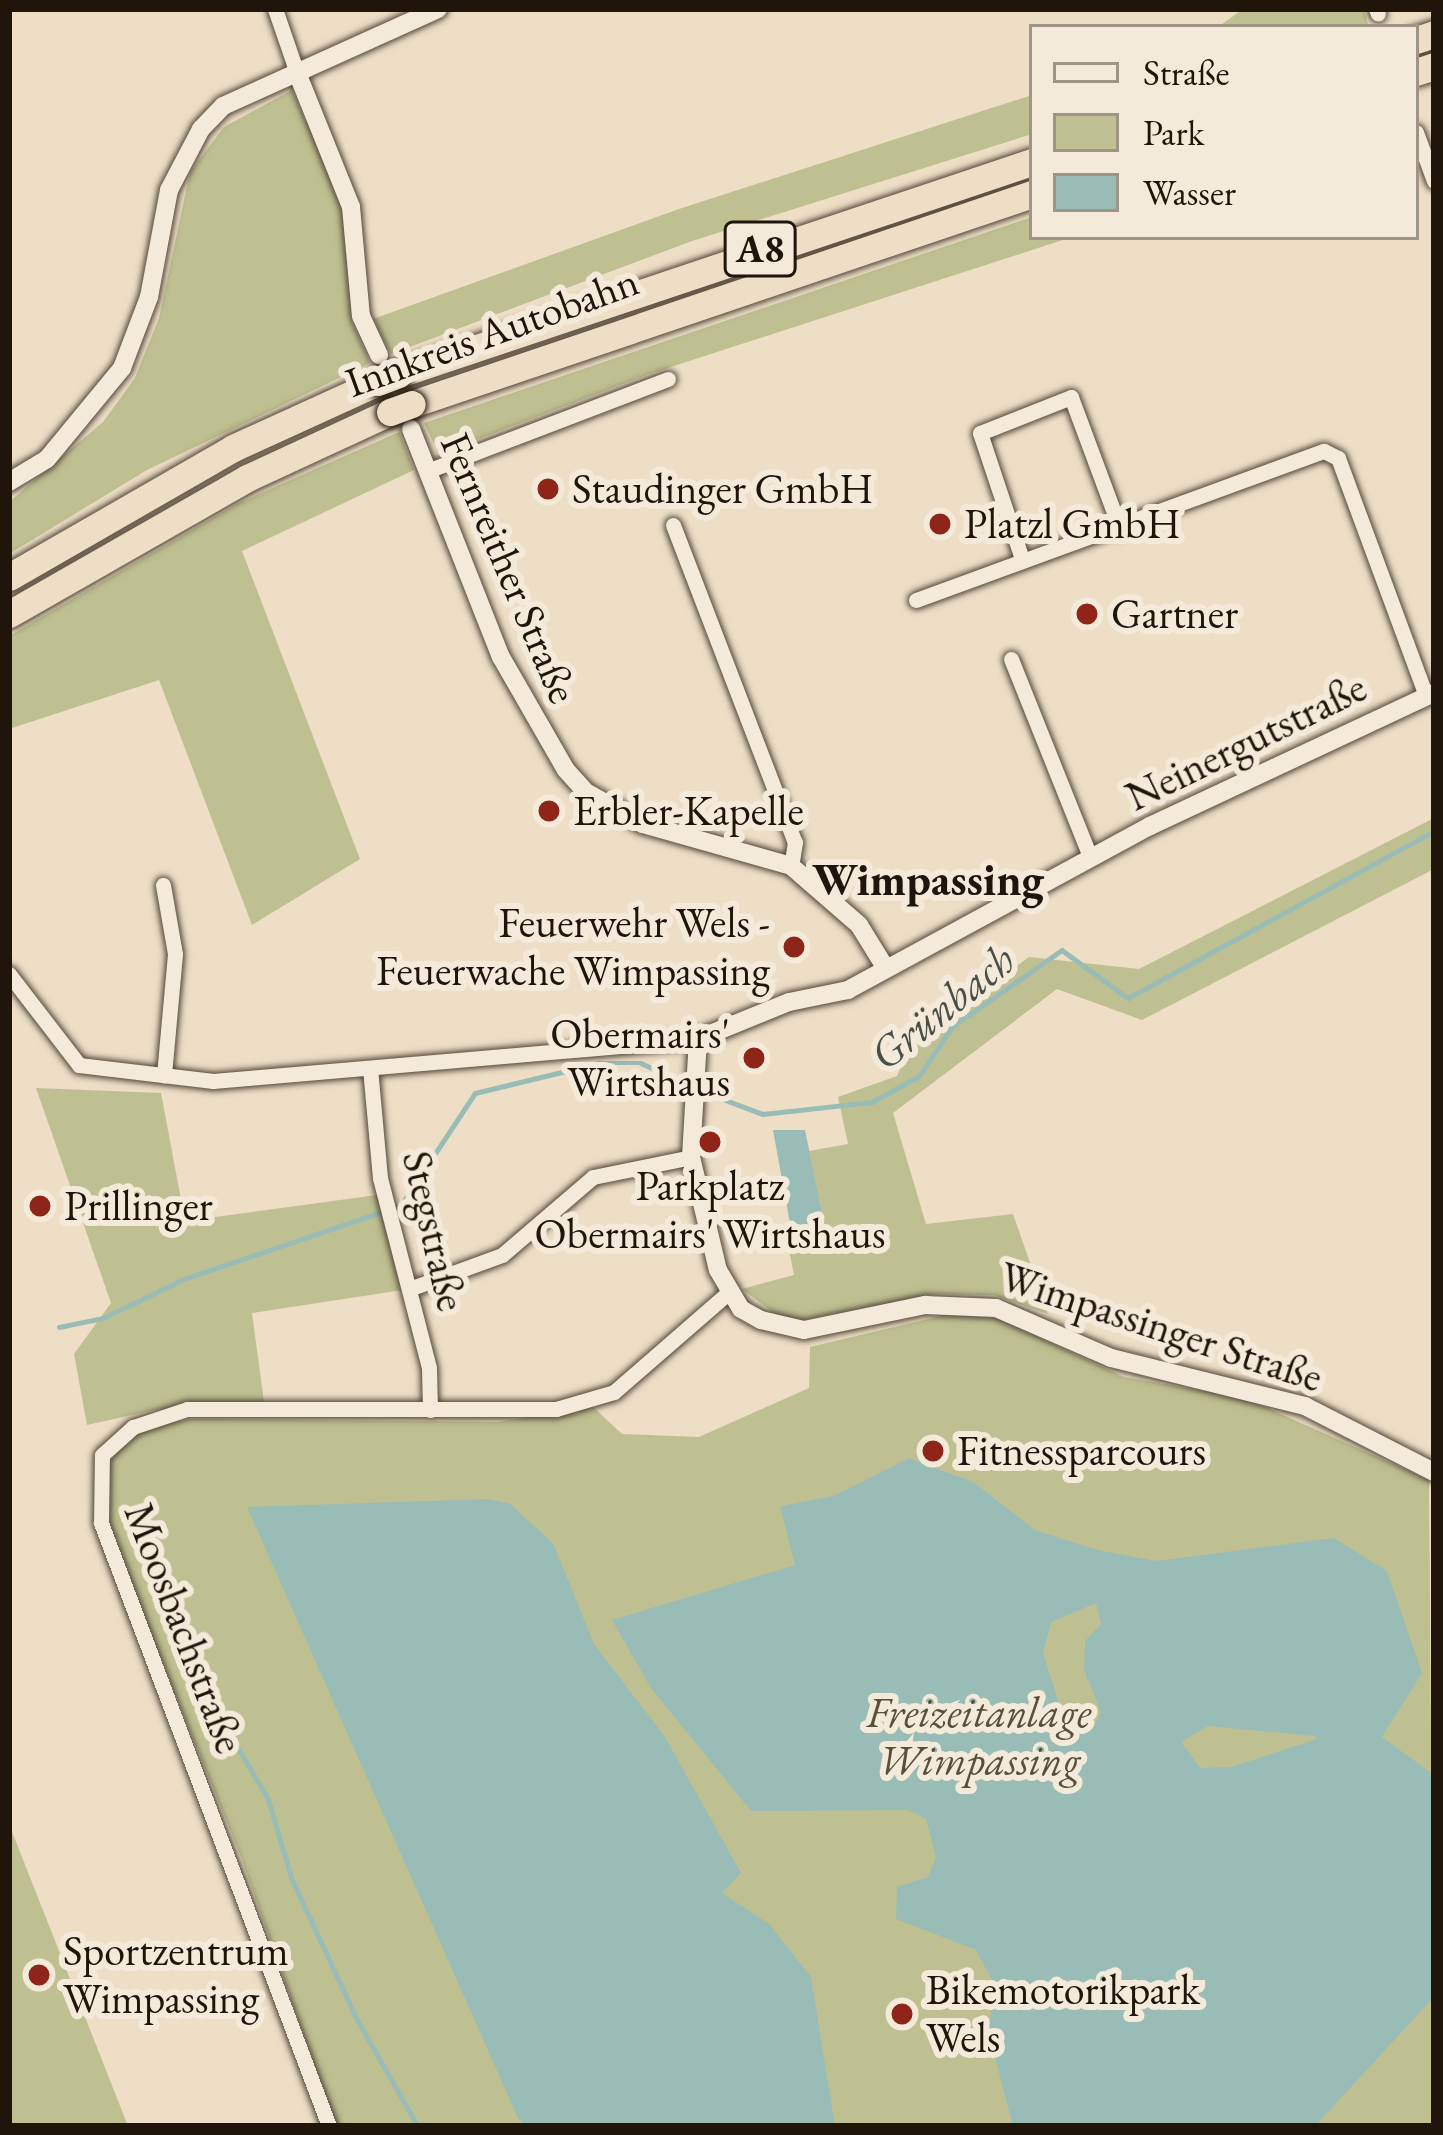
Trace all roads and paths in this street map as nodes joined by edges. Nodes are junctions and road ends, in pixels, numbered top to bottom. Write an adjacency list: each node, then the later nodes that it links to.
1 (275, 9): 3 (street)
2 (438, 9): 3 (street)
3 (296, 70): 8 (street); 12 (street)
4 (1419, 140): 6 (street)
5 (1029, 163): 8 (highway, Innkreis Autobahn / A8)
6 (1434, 181)
7 (1029, 195): 10 (highway, Innkreis Autobahn / A8)
8 (385, 370): 16 (highway, Innkreis Autobahn / A8)
9 (668, 379): 11 (street)
10 (404, 415): 11 (street, Fernreither Straße); 18 (highway, Innkreis Autobahn / A8)
11 (427, 471): 22 (street, Fernreither Straße)
12 (9, 482)
13 (673, 525): 22 (street)
14 (1120, 529): 15 (street); 15 (street); 20 (street)
15 (1022, 559): 17 (street)
16 (9, 577)
17 (916, 600)
18 (9, 614)
19 (1011, 658): 21 (street, Neinergutstraße)
20 (1430, 694): 21 (street, Neinergutstraße)
21 (1090, 857): 24 (street, Neinergutstraße)
22 (791, 866): 24 (street, Fernreither Straße)
23 (163, 885): 28 (street)
24 (885, 968): 26 (street, Neinergutstraße)
25 (9, 974): 28 (street)
26 (698, 1039): 27 (street); 29 (street)
27 (370, 1068): 28 (street); 30 (street, Stegstraße)
28 (164, 1076)
29 (692, 1156): 30 (street); 31 (street)
30 (410, 1289): 32 (street, Stegstraße)
31 (728, 1293): 32 (street, Moosbachstraße); 33 (street, Wimpassinger Straße)
32 (430, 1410): 34 (street, Moosbachstraße)
33 (1434, 1472)
34 (329, 2126)

